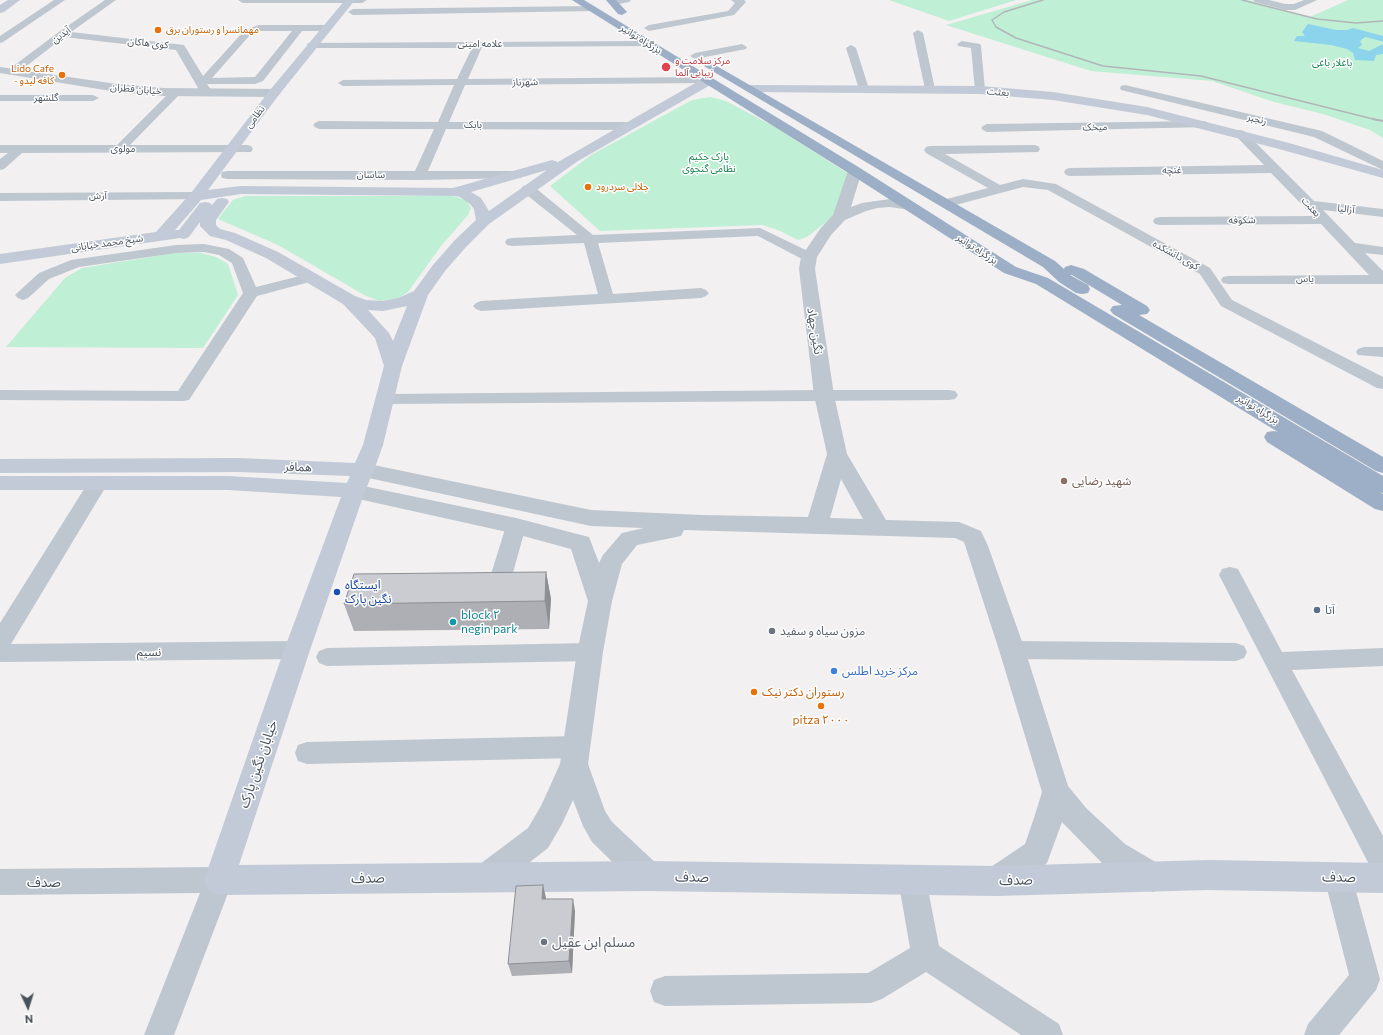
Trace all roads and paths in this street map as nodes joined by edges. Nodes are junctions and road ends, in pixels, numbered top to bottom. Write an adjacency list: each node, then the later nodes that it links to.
1 (4, 0): 13 (main road)
2 (15, 0): 18 (main road)
3 (60, 0): 25 (street)
4 (111, 0): 23 (street, آیدین)
5 (243, 0): 17 (street)
6 (362, 0): 17 (main road, نظامی)
7 (571, 0): 16 (highway)
8 (577, 0): 16 (highway, بزرگراه توانیر)
9 (736, 0): 21 (street)
10 (1258, 0): 15 (street)
11 (1288, 0): 15 (street)
12 (1312, 0): 15 (street)
13 (0, 2)
14 (618, 4): 16 (highway, بزرگراه توانیر); 21 (highway, بزرگراه توانیر)
15 (1301, 5)
16 (594, 6): 17 (street); 28 (highway, بزرگراه توانیر)
17 (351, 7): 20 (main road, نظامی); 32 (main road, نظامی)
18 (0, 10)
19 (299, 28): 20 (street); 30 (street); 38 (street)
20 (326, 28): 31 (main road, نظامی)
21 (649, 28): 24 (highway, بزرگراه توانیر)
22 (918, 33): 46 (street)
23 (62, 34): 39 (street, آیدین); 49 (street, کوی هاکان)
24 (662, 36)
25 (0, 40)
26 (272, 44): 30 (street)
27 (478, 44): 28 (street, علامه امینی); 32 (street, علامه امینی); 42 (street)
28 (648, 44): 40 (highway, بزرگراه توانیر)
29 (962, 44): 47 (street)
30 (285, 45): 38 (street)
31 (312, 45): 32 (street, علامه امینی); 50 (main road, نظامی)
32 (328, 45): 51 (main road, نظامی)
33 (742, 46): 36 (street)
34 (682, 48): 36 (highway, بزرگراه توانیر)
35 (851, 48): 45 (street)
36 (696, 56): 44 (highway, بزرگراه توانیر)
37 (259, 61): 38 (street)
38 (272, 61)
39 (6, 71): 48 (street, خیابان قطران)
40 (708, 81): 42 (street, شهرناز); 52 (highway, بزرگراه توانیر); 55 (main road)
41 (343, 83): 42 (street, شهرناز)
42 (461, 83): 57 (street)
43 (1125, 88): 61 (street, رنجبر)
44 (752, 89): 45 (main road, بعثت); 87 (highway, بزرگراه توانیر)
45 (864, 89): 46 (main road, بعثت)
46 (930, 89): 47 (main road, بعثت)
47 (980, 90): 58 (main road, بعثت)
48 (176, 92): 49 (street, خیابان قطران); 66 (street)
49 (207, 93): 50 (street, خیابان قطران)
50 (274, 93): 51 (main road); 69 (main road, نظامی)
51 (288, 93): 67 (main road, نظامی)
52 (729, 94): 55 (main road); 74 (highway, بزرگراه توانیر)
53 (0, 98): 54 (street, گلشهر)
54 (93, 98)
55 (677, 100): 59 (main road)
56 (319, 125): 57 (street, بابک)
57 (442, 125): 59 (street, بابک); 79 (street)
58 (1204, 125): 60 (street, میخک); 62 (main road, بعثت)
59 (626, 126): 70 (main road)
60 (987, 128)
61 (1304, 130): 63 (street); 72 (street, رنجبر)
62 (1240, 134): 63 (main road, بعثت); 73 (street, بعثت)
63 (1284, 146): 76 (main road, بعثت)
64 (0, 149): 65 (street, مولوی)
65 (19, 149): 66 (street, مولوی); 71 (street)
66 (120, 149): 69 (street, مولوی)
67 (247, 149): 69 (street, مولوی); 77 (main road, نظامی)
68 (1034, 149): 81 (street)
69 (231, 150): 85 (main road, نظامی)
70 (572, 158): 78 (main road); 80 (main road, خیابان نگین پارک)
71 (0, 166)
72 (1383, 166)
73 (1275, 169): 75 (street, غنچه); 88 (street, بعثت)
74 (855, 171): 89 (highway, بزرگراه توانیر); 91 (street)
75 (1070, 172)
76 (1383, 174)
77 (227, 175): 79 (street, ساسان); 83 (main road, نظامی)
78 (516, 175): 79 (street, ساسان); 84 (main road)
79 (419, 176)
80 (528, 189): 93 (main road, خیابان نگین پارک); 98 (street)
81 (998, 189): 87 (street, کوی دانشکده); 119 (street, کوی دانشکده)
82 (241, 190): 83 (main road); 84 (main road); 95 (main road)
83 (215, 192): 85 (main road); 96 (main road, نظامی)
84 (454, 192): 93 (main road)
85 (196, 196): 86 (street, آرش); 97 (main road, نظامی)
86 (0, 197)
87 (948, 204): 104 (highway, بزرگراه توانیر)
88 (1310, 205): 90 (street, آزالیا); 92 (street, بعثت)
89 (910, 206): 91 (street); 105 (highway, بزرگراه توانیر)
90 (1383, 213)
91 (840, 217): 102 (street, نگین جهاد)
92 (1323, 220): 94 (street, شکوفه); 100 (street, بعثت)
93 (484, 221): 112 (main road, خیابان نگین پارک)
94 (1160, 221)
95 (215, 233): 96 (main road, شیخ محمد خیابانی); 106 (main road, شیخ محمد خیابانی)
96 (184, 234): 97 (main road, شیخ محمد خیابانی)
97 (162, 235): 103 (main road, شیخ محمد خیابانی)
98 (590, 239): 99 (street); 102 (street); 113 (street)
99 (512, 242)
100 (1350, 247): 101 (street); 107 (street, بعثت)
101 (1383, 251)
102 (809, 257): 121 (street, نگین جهاد)
103 (0, 259)
104 (1048, 264): 124 (highway); 128 (highway, بزرگراه توانیر)
105 (1010, 270): 132 (highway, بزرگراه توانیر); 133 (highway)
106 (312, 277): 109 (street); 114 (main road, شیخ محمد خیابانی)
107 (1383, 279): 108 (street, یاس)
108 (1228, 280)
109 (251, 292): 111 (street); 120 (street)
110 (701, 293): 113 (street)
111 (23, 295)
112 (420, 295): 114 (main road); 118 (main road, خیابان نگین پارک)
113 (607, 299): 115 (street)
114 (349, 300): 118 (main road)
115 (481, 306)
116 (1364, 352): 117 (street)
117 (1383, 352)
118 (393, 366): 123 (main road, خیابان نگین پارک)
119 (1383, 384)
120 (0, 395)
121 (824, 395): 122 (street); 123 (street); 125 (street, نگین جهاد)
122 (949, 395)
123 (386, 399): 129 (main road, خیابان نگین پارک)
124 (1383, 453)
125 (837, 454): 135 (street); 137 (street)
126 (109, 465): 127 (main road, همافر); 129 (main road, همافر); 131 (main road)
127 (0, 466)
128 (1383, 466)
129 (359, 480): 131 (main road, همافر); 134 (street, همافر); 136 (street, همافر); 142 (main road, خیابان نگین پارک)
130 (0, 483): 131 (main road, همافر)
131 (98, 483): 141 (street)
132 (1383, 486)
133 (1383, 504)
134 (701, 524): 135 (street); 140 (street)
135 (818, 525): 137 (street)
136 (516, 526): 139 (street); 140 (street, همافر)
137 (879, 527): 143 (street)
138 (1230, 575): 149 (street)
139 (498, 587)
140 (600, 601): 144 (street)
141 (0, 642)
142 (297, 650): 146 (street, نسیم); 160 (main road, خیابان نگین پارک)
143 (1012, 650): 145 (street); 152 (street)
144 (590, 652): 147 (street); 151 (street)
145 (1236, 652)
146 (0, 653)
147 (328, 656)
148 (1383, 657): 149 (street)
149 (1276, 661): 153 (street)
150 (307, 753): 151 (street)
151 (575, 755): 154 (street); 155 (street)
152 (1056, 792): 156 (street); 161 (street)
153 (1383, 863)
154 (648, 876): 155 (main road, صدف); 159 (main road, صدف)
155 (487, 877): 160 (main road, صدف)
156 (1154, 877): 157 (main road, صدف); 161 (main road, صدف)
157 (1338, 877): 158 (main road, صدف); 167 (street)
158 (1383, 878)
159 (912, 879): 161 (main road, صدف); 163 (street)
160 (219, 880): 162 (street, صدف); 165 (street, خیابان نگین پارک)
161 (996, 881)
162 (0, 882)
163 (926, 955): 164 (street); 166 (street)
164 (665, 991)
165 (159, 1035)
166 (1048, 1035)
167 (1319, 1035)

